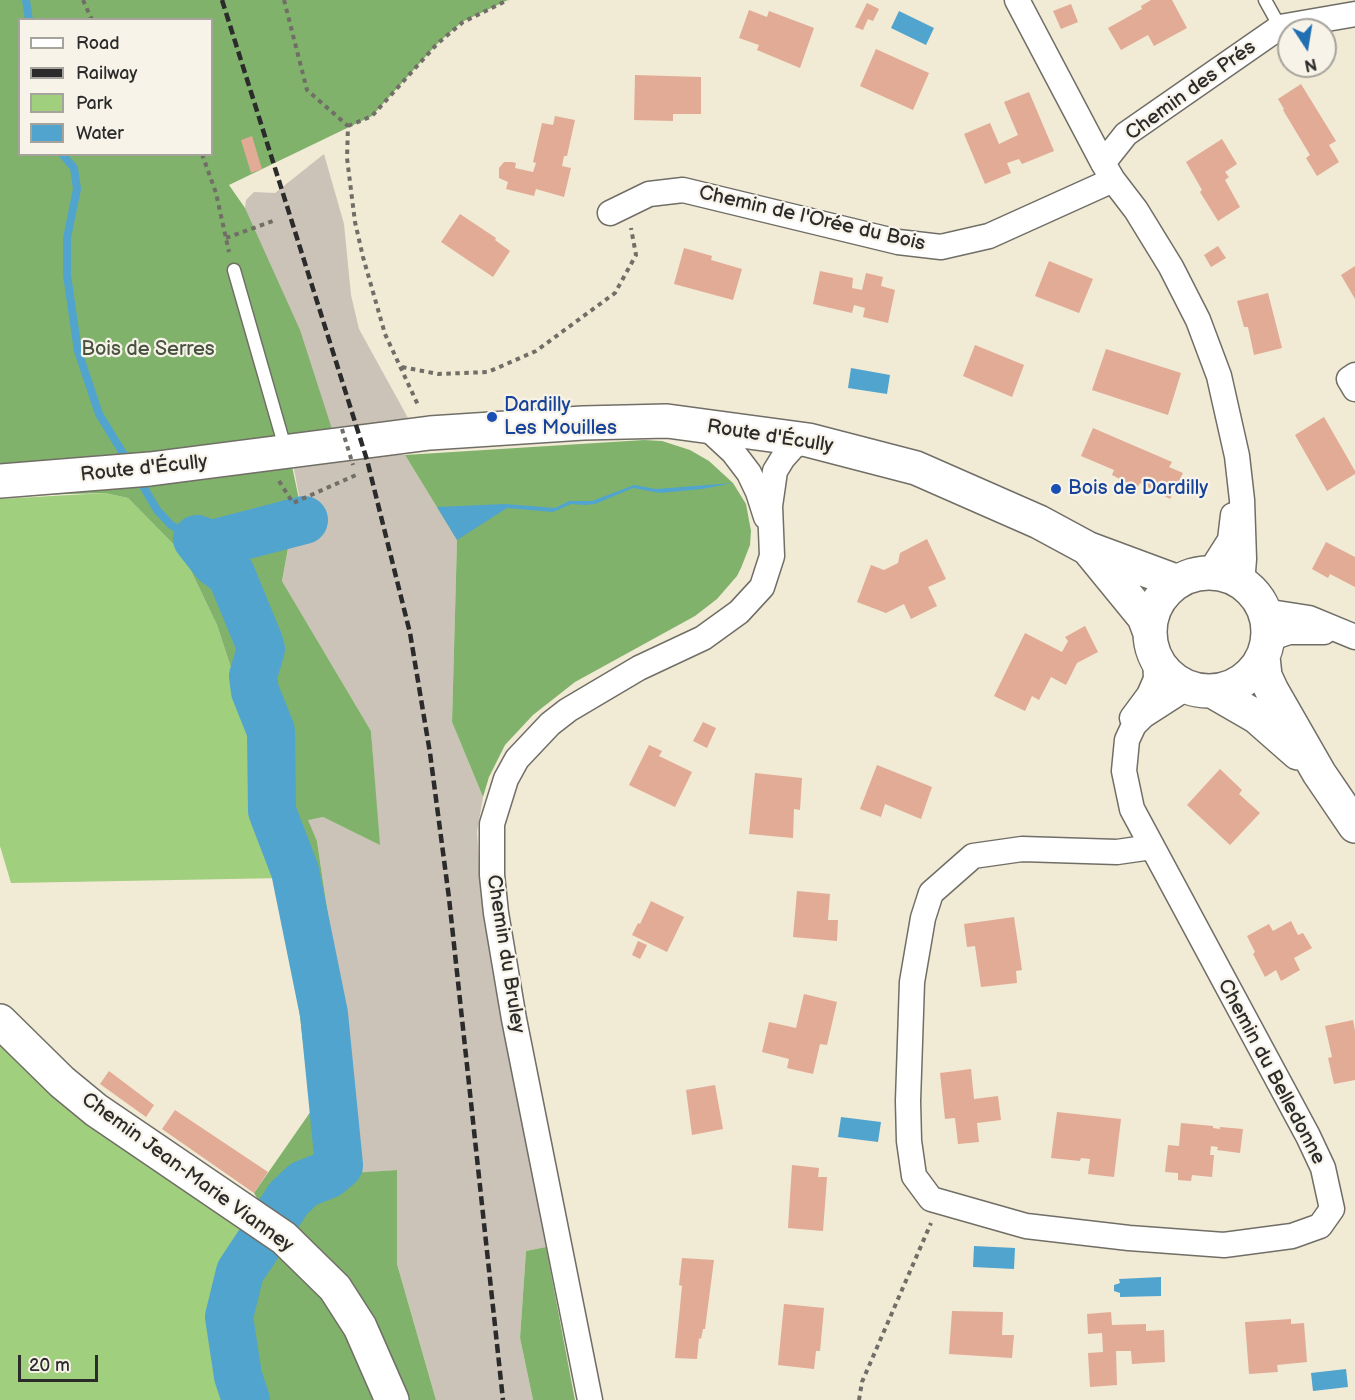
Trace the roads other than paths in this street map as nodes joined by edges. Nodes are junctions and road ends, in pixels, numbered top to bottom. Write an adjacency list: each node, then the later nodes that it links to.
1 (1017, 0): 7 (street)
2 (1265, 0): 5 (lane)
3 (1355, 14): 4 (street, Chemin des Prés)
4 (1332, 18)
5 (1277, 22)
6 (1277, 29): 7 (street, Chemin des Prés)
7 (1108, 171): 8 (street, Chemin de l'Orée du Bois); 14 (street)
8 (610, 213)
9 (234, 270): 15 (lane)
10 (1355, 375): 11 (street)
11 (1355, 389)
12 (706, 427): 13 (main road, Route d'Écully); 15 (main road, Route d'Écully); 17 (street, Chemin du Bruley)
13 (800, 439): 17 (street, Chemin du Bruley); 18 (main road, Route d'Écully)
14 (1237, 456): 19 (street); 21 (street)
15 (281, 463): 16 (main road, Route d'Écully)
16 (0, 481)
17 (771, 531): 32 (street, Chemin du Bruley)
18 (1089, 549): 20 (main road, Route d'Écully); 24 (main road, Route d'Écully)
19 (1209, 573): 20 (main road); 21 (main road)
20 (1178, 582): 24 (main road)
21 (1242, 584): 22 (main road)
22 (1265, 636): 23 (street); 25 (main road); 27 (main road)
23 (1355, 637)
24 (1152, 644): 25 (main road); 26 (street, Chemin du Belledonne)
25 (1200, 689): 26 (street, Chemin du Belledonne); 27 (main road)
26 (1127, 740): 29 (street, Chemin du Belledonne)
27 (1319, 773): 28 (main road)
28 (1355, 826)
29 (1152, 847): 29 (street, Chemin du Belledonne)
30 (0, 1021): 31 (main road, Chemin Jean-Marie Vianney)
31 (392, 1400)
32 (590, 1400)

